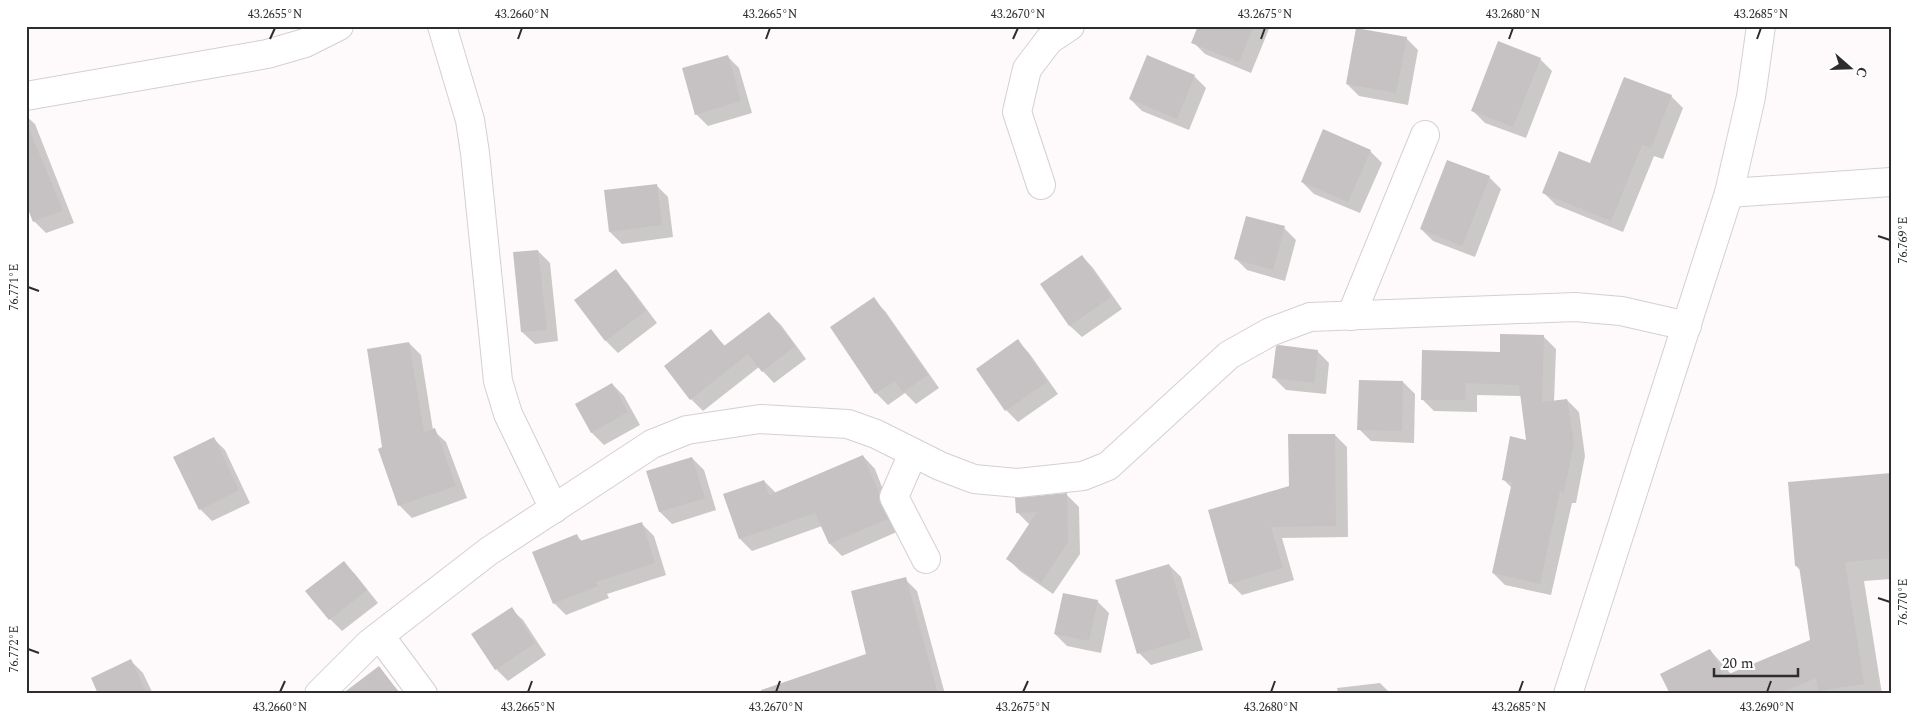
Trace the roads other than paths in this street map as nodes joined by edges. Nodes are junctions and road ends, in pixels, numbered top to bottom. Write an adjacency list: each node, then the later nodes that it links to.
1 (339, 26): 5 (street)
2 (442, 26): 13 (street)
3 (1070, 26): 8 (street)
4 (1758, 32): 9 (street)
5 (26, 96)
6 (1425, 135): 10 (street)
7 (1891, 182): 9 (street)
8 (1041, 185)
9 (1729, 193): 11 (street)
10 (1351, 316): 11 (street); 12 (street)
11 (1687, 326): 18 (street)
12 (913, 453): 13 (street); 14 (street)
13 (554, 509): 15 (street)
14 (926, 559)
15 (380, 636): 16 (street); 17 (street)
16 (319, 694)
17 (423, 694)
18 (1568, 694)

